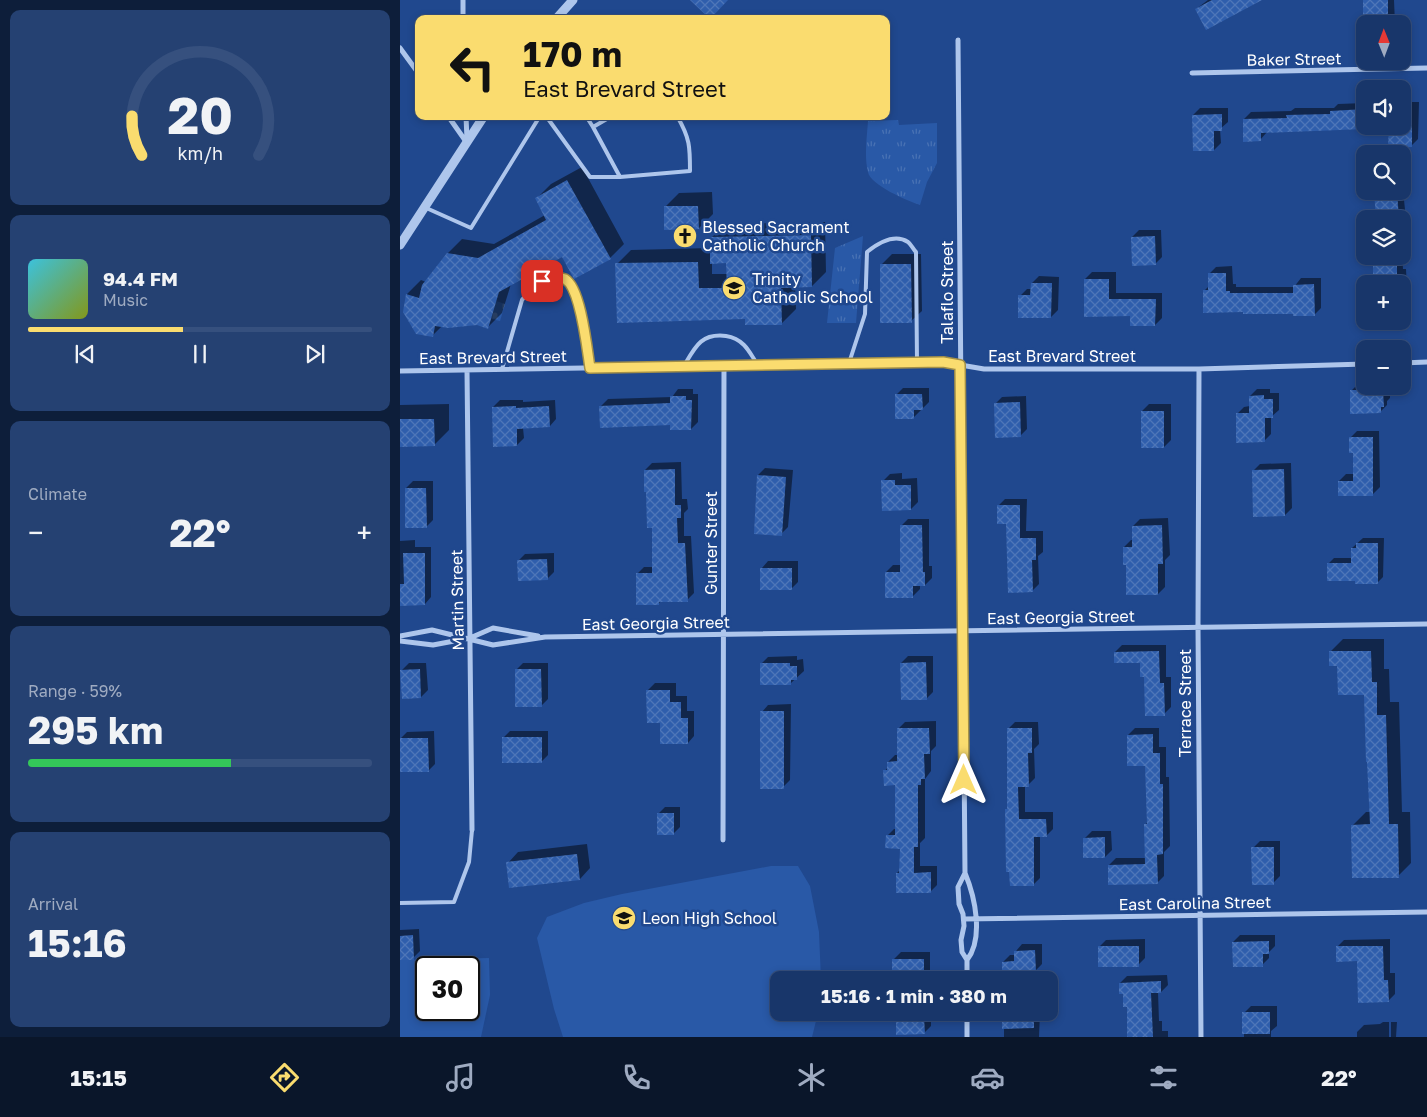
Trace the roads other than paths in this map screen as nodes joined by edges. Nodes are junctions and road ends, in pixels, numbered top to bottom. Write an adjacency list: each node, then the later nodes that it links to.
1 (462, 0): 3 (street)
2 (573, 0): 4 (street)
3 (463, 15)
4 (560, 15)
5 (958, 40): 30 (street, Talaflo Street)
6 (400, 48): 8 (street)
7 (1427, 68): 9 (street, Baker Street)
8 (415, 69)
9 (1192, 73)
10 (451, 120): 19 (street)
11 (466, 120): 19 (street)
12 (481, 120): 19 (street)
13 (538, 120): 21 (lane)
14 (549, 120): 20 (lane)
15 (589, 120): 18 (lane)
16 (605, 120): 18 (lane)
17 (679, 120): 20 (lane)
18 (593, 127): 20 (lane)
19 (467, 143): 21 (street)
20 (620, 177)
21 (424, 207): 22 (street)
22 (400, 246)
23 (916, 362): 25 (street, East Brevard Street); 25 (lane); 30 (street, East Brevard Street)
24 (1427, 362): 26 (street)
25 (849, 363): 29 (street, East Brevard Street)
26 (1411, 363)
27 (1356, 364): 34 (street, East Brevard Street)
28 (724, 365): 29 (street, East Brevard Street); 31 (street, East Brevard Street); 40 (street, Gunter Street)
29 (758, 365): 31 (lane)
30 (960, 365): 34 (street, East Brevard Street); 39 (street, Talaflo Street)
31 (684, 366): 32 (street, East Brevard Street)
32 (590, 368): 33 (street, East Brevard Street); 33 (lane)
33 (502, 369): 35 (street, East Brevard Street)
34 (1199, 369): 38 (street, Terrace Street)
35 (467, 370): 36 (street, East Brevard Street); 43 (street, Martin Street)
36 (400, 371)
37 (1427, 624): 38 (street, East Georgia Street)
38 (1198, 627): 39 (street, East Georgia Street); 50 (street, Terrace Street)
39 (963, 631): 40 (street, East Georgia Street); 47 (street, Talaflo Street)
40 (723, 634): 42 (street, East Georgia Street); 46 (street, Gunter Street)
41 (400, 636): 43 (street, East Georgia Street)
42 (545, 637): 43 (street, East Georgia Street); 43 (street, East Georgia Street)
43 (470, 638): 44 (street, East Georgia Street); 45 (street, Martin Street)
44 (400, 641)
45 (472, 830): 48 (lane)
46 (723, 840)
47 (965, 873): 51 (street, Talaflo Street); 52 (street, Talaflo Street)
48 (400, 903)
49 (1427, 912): 50 (street, East Carolina Street)
50 (1199, 915): 52 (street, East Carolina Street); 57 (street, Terrace Street)
51 (964, 919): 52 (street, East Carolina Street); 53 (street, Talaflo Street)
52 (977, 919): 53 (street, Talaflo Street)
53 (967, 960): 54 (street, Talaflo Street)
54 (967, 971)
55 (967, 1021): 56 (street)
56 (967, 1037)
57 (1201, 1037)

